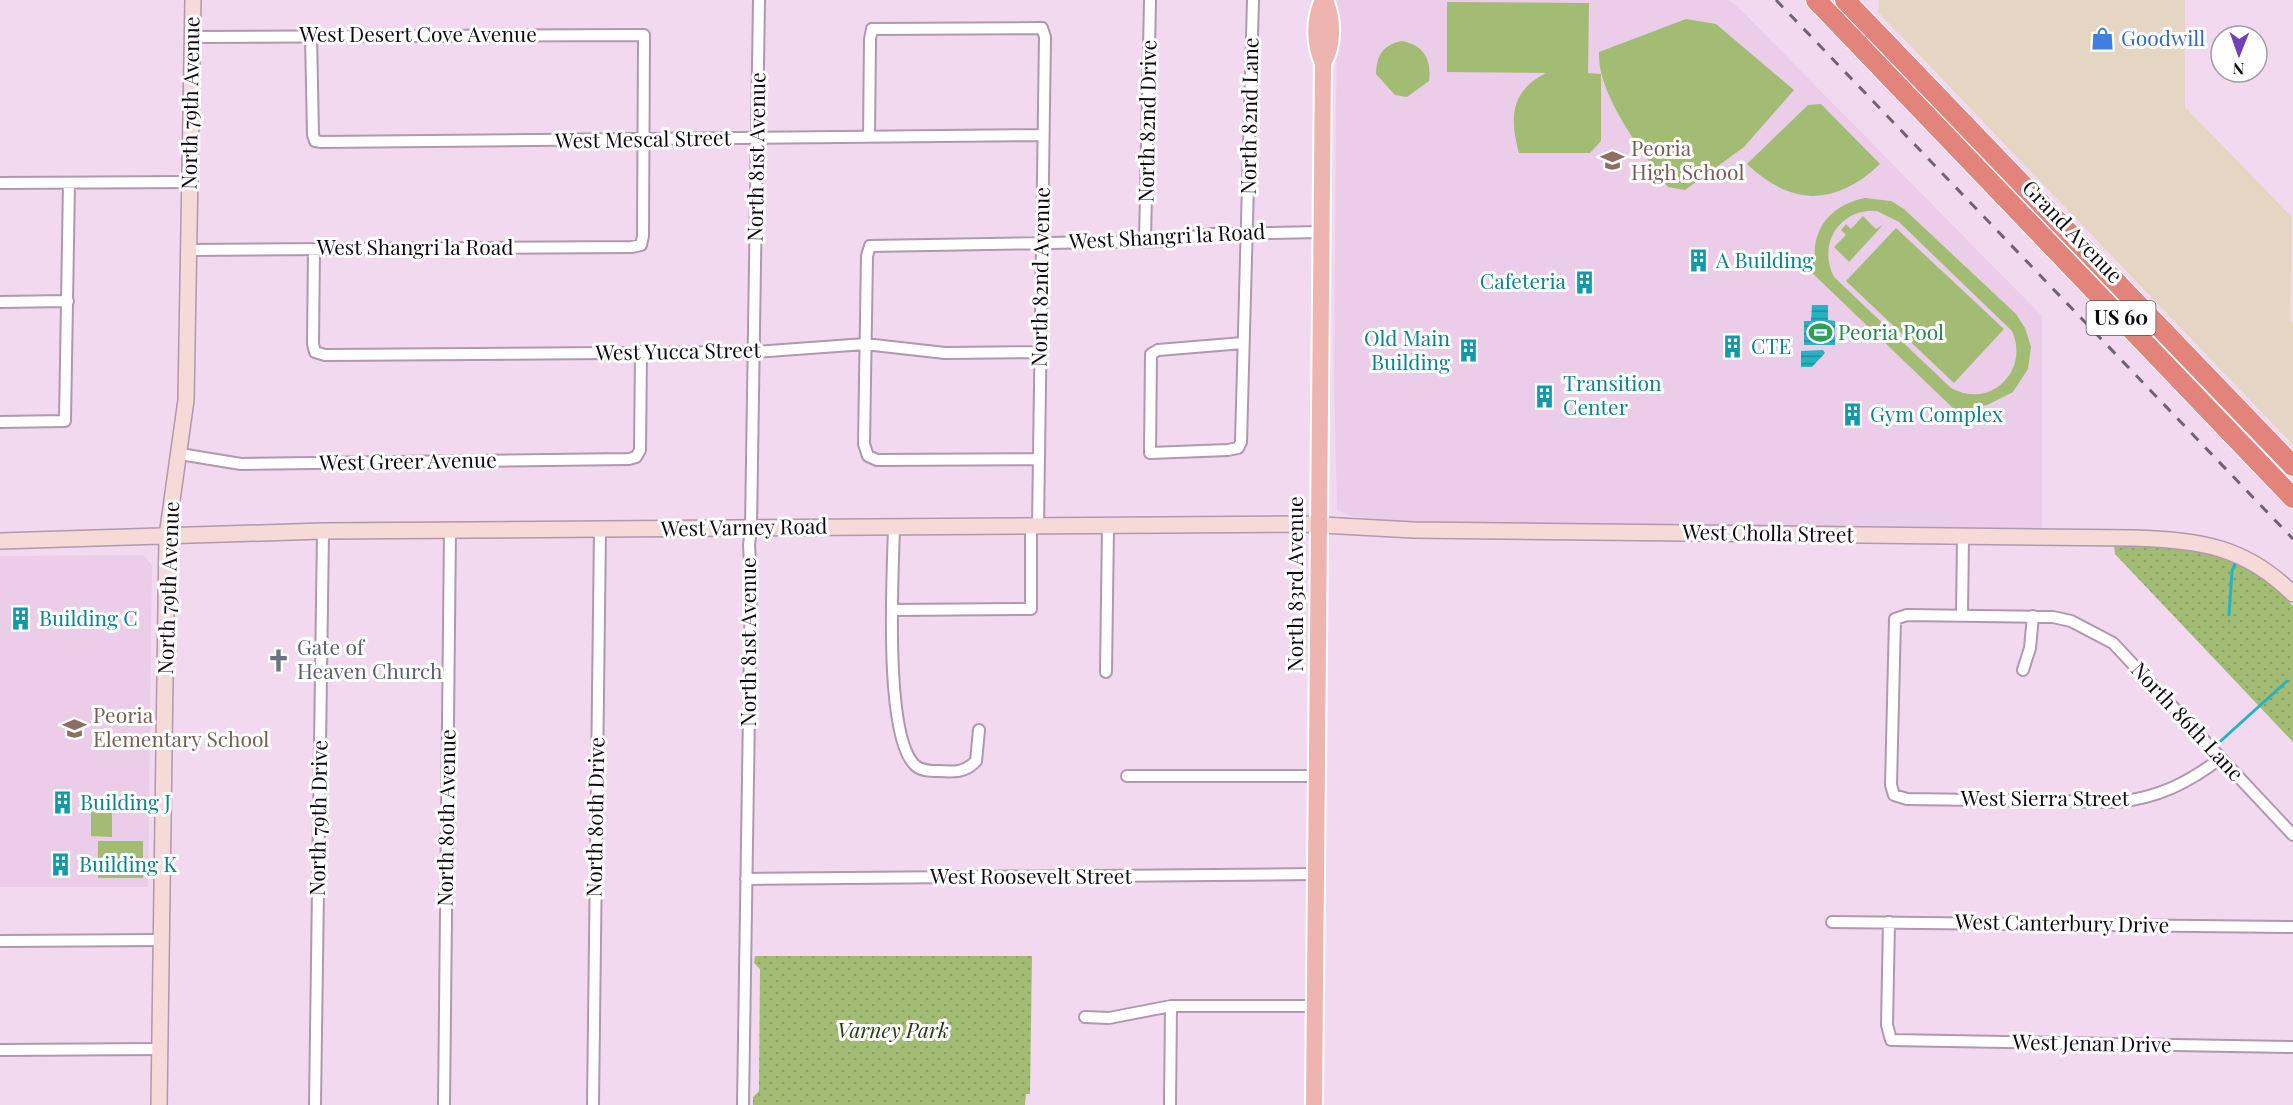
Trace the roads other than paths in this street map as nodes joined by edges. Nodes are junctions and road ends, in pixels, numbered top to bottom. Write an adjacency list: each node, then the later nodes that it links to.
1 (193, 0): 10 (street, North 79th Avenue)
2 (759, 0): 13 (street, North 81st Avenue)
3 (1150, 0): 22 (street, North 82nd Drive)
4 (1252, 0): 20 (street, North 82nd Lane)
5 (1324, 0): 21 (main road, North 83rd Avenue)
6 (1815, 0): 8 (highway, Grand Avenue / US 60)
7 (1851, 2): 8 (street); 15 (highway, Grand Avenue / US 60)
8 (1836, 21): 16 (highway, Grand Avenue / US 60)
9 (310, 36): 10 (street, West Desert Cove Avenue); 14 (street, West Mescal Street); 14 (street, West Desert Cove Avenue)
10 (192, 37): 17 (street, North 79th Avenue)
11 (1043, 135): 12 (street, West Mescal Street); 12 (street, North 82nd Avenue); 23 (street, North 82nd Avenue)
12 (869, 137): 13 (street, West Mescal Street)
13 (757, 138): 14 (street, West Mescal Street); 31 (street, North 81st Avenue)
14 (644, 140): 24 (street, West Shangri la Road)
15 (1993, 154): 16 (highway); 36 (highway, Grand Avenue / US 60)
16 (1977, 167): 37 (highway, Grand Avenue / US 60)
17 (190, 182): 19 (street); 25 (street, North 79th Avenue)
18 (0, 183): 19 (street)
19 (69, 183): 26 (street)
20 (1248, 232): 21 (street, West Shangri la Road); 22 (street, West Shangri la Road); 28 (street, North 82nd Lane)
21 (1321, 232): 38 (main road, North 83rd Avenue)
22 (1145, 241): 23 (street, West Shangri la Road)
23 (1042, 243): 29 (street, West Shangri la Road); 32 (street, North 82nd Avenue)
24 (314, 249): 25 (street, West Shangri la Road); 30 (street, West Yucca Street)
25 (189, 250): 34 (street, North 79th Avenue)
26 (68, 301): 27 (street); 33 (street)
27 (0, 302)
28 (1243, 343): 28 (street, North 82nd Lane)
29 (865, 344): 31 (street, West Yucca Street); 32 (street, West Yucca Street); 35 (street)
30 (641, 352): 31 (street, West Yucca Street); 34 (street, West Greer Avenue)
31 (754, 352): 42 (street, North 81st Avenue)
32 (1041, 352): 35 (street, North 82nd Avenue)
33 (0, 422)
34 (180, 454): 46 (street, North 79th Avenue)
35 (1039, 459): 39 (street, North 82nd Avenue)
36 (2293, 466)
37 (2293, 498)
38 (1320, 524): 40 (street, West Varney Road); 47 (street, West Cholla Street); 58 (main road, North 83rd Avenue)
39 (1035, 526): 40 (street, West Varney Road); 41 (street, West Varney Road); 50 (street, North 82nd Avenue)
40 (1108, 526): 54 (street)
41 (894, 527): 42 (street, West Varney Road); 50 (street)
42 (751, 528): 44 (street, West Varney Road); 61 (street, North 81st Avenue)
43 (450, 530): 44 (street, West Varney Road); 45 (street, West Varney Road); 75 (street, North 80th Avenue)
44 (600, 530): 76 (street, North 80th Drive)
45 (323, 531): 46 (street, West Varney Road); 74 (street, North 79th Drive)
46 (167, 536): 48 (street); 65 (street, North 79th Avenue)
47 (1963, 537): 49 (street, West Cholla Street); 51 (street)
48 (0, 542)
49 (2293, 594)
50 (893, 610): 55 (street)
51 (1962, 615): 52 (street); 56 (street, West Sierra Street)
52 (2033, 616): 53 (street); 56 (street, North 86th Lane)
53 (2023, 670)
54 (1106, 672)
55 (979, 730)
56 (2221, 758): 59 (street, North 86th Lane)
57 (1127, 776): 58 (street)
58 (1317, 776): 60 (main road, North 83rd Avenue)
59 (2293, 836)
60 (1316, 874): 61 (street, West Roosevelt Street); 68 (main road, North 83rd Avenue)
61 (746, 879): 77 (street, North 81st Avenue)
62 (1832, 922): 63 (street, West Canterbury Drive)
63 (1889, 922): 64 (street, West Canterbury Drive); 70 (street, West Jenan Drive)
64 (2293, 927)
65 (161, 940): 66 (street); 71 (street, North 79th Avenue)
66 (0, 941)
67 (1171, 1006): 68 (street); 69 (street); 78 (street)
68 (1315, 1006): 79 (main road, North 83rd Avenue)
69 (1085, 1017)
70 (2293, 1047)
71 (160, 1049): 72 (street); 73 (street, North 79th Avenue)
72 (0, 1050)
73 (159, 1105)
74 (315, 1105)
75 (444, 1105)
76 (593, 1105)
77 (743, 1105)
78 (1170, 1105)
79 (1314, 1105)

